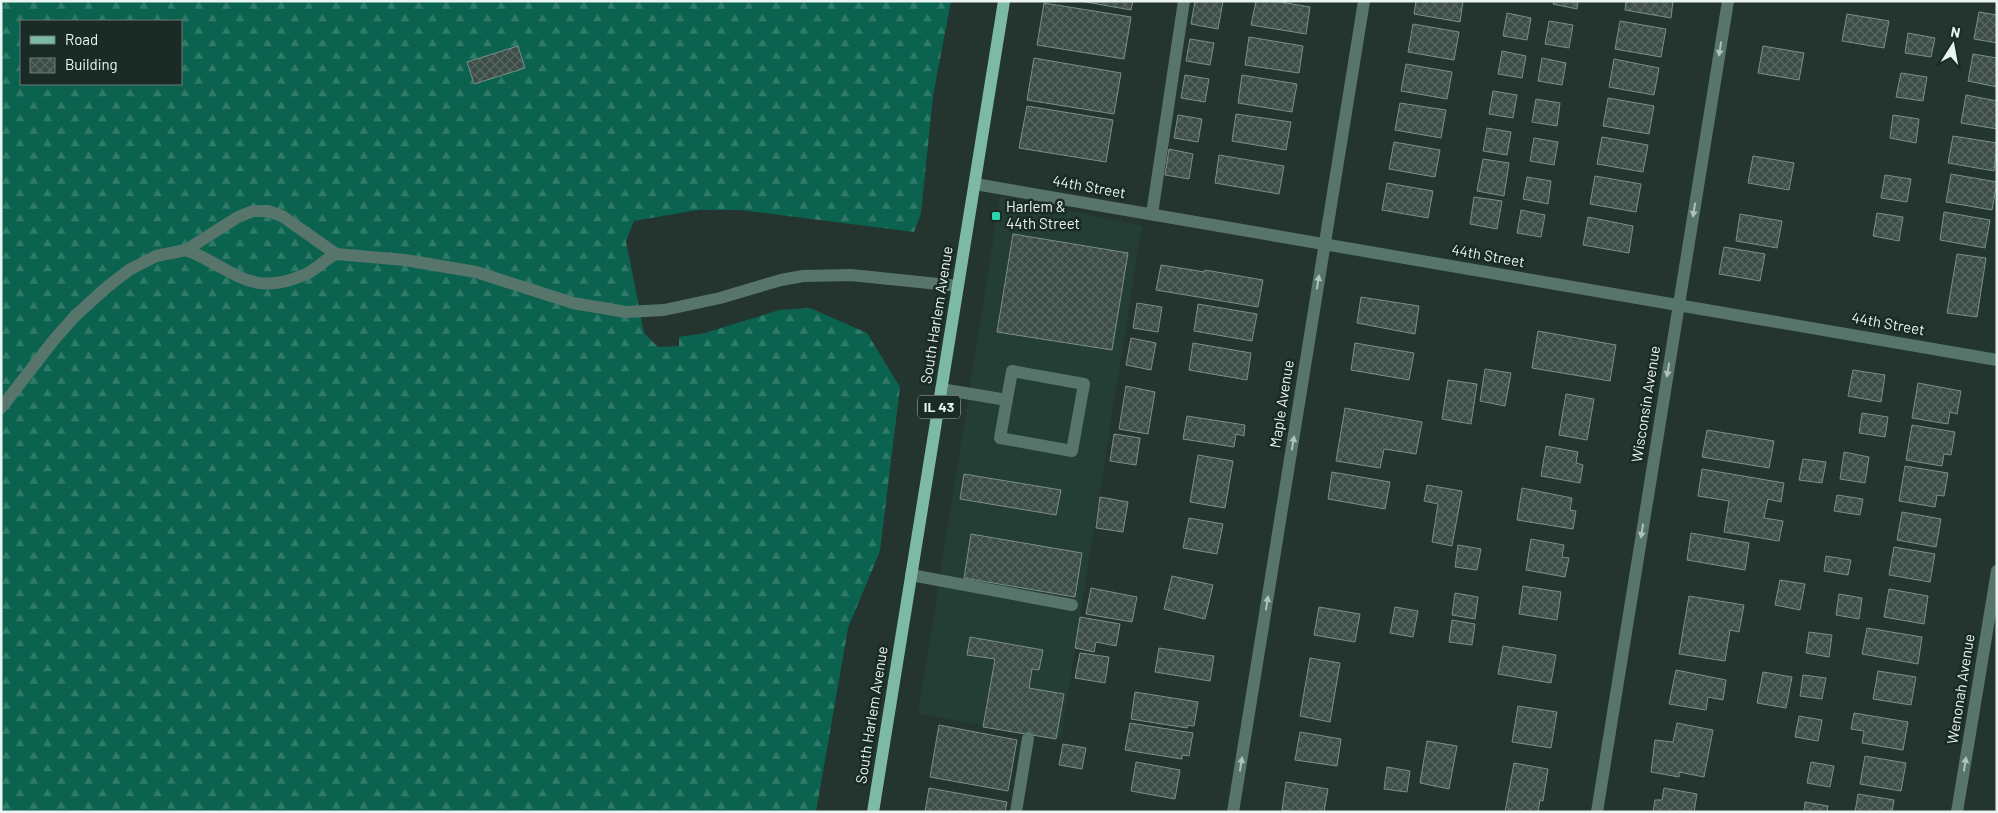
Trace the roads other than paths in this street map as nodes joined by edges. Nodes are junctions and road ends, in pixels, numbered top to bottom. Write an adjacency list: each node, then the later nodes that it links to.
1 (1004, 1): 5 (main road, South Harlem Avenue / IL 43)
2 (1184, 1): 6 (street)
3 (1364, 1): 7 (street, Maple Avenue)
4 (1728, 1): 11 (street, Wisconsin Avenue, one-way to 11)
5 (975, 184): 6 (street, 44th Street); 10 (main road, South Harlem Avenue / IL 43)
6 (1152, 214): 7 (street, 44th Street)
7 (1325, 244): 11 (street, 44th Street); 22 (street, Maple Avenue, one-way to 7)
8 (186, 250): 9 (street); 9 (street); 15 (street)
9 (336, 254): 10 (street)
10 (958, 286): 13 (main road, South Harlem Avenue / IL 43)
11 (1678, 305): 12 (street, 44th Street); 23 (street, Wisconsin Avenue, one-way to 23)
12 (1997, 360)
13 (942, 389): 14 (street); 17 (main road, South Harlem Avenue / IL 43)
14 (1007, 400): 14 (street)
15 (1, 408)
16 (1997, 571): 24 (street, Wenonah Avenue, one-way to 16)
17 (911, 575): 18 (street); 20 (main road, South Harlem Avenue / IL 43)
18 (1072, 605)
19 (1028, 738): 21 (street)
20 (873, 812)
21 (1016, 812)
22 (1233, 812)
23 (1597, 812)
24 (1957, 812)

